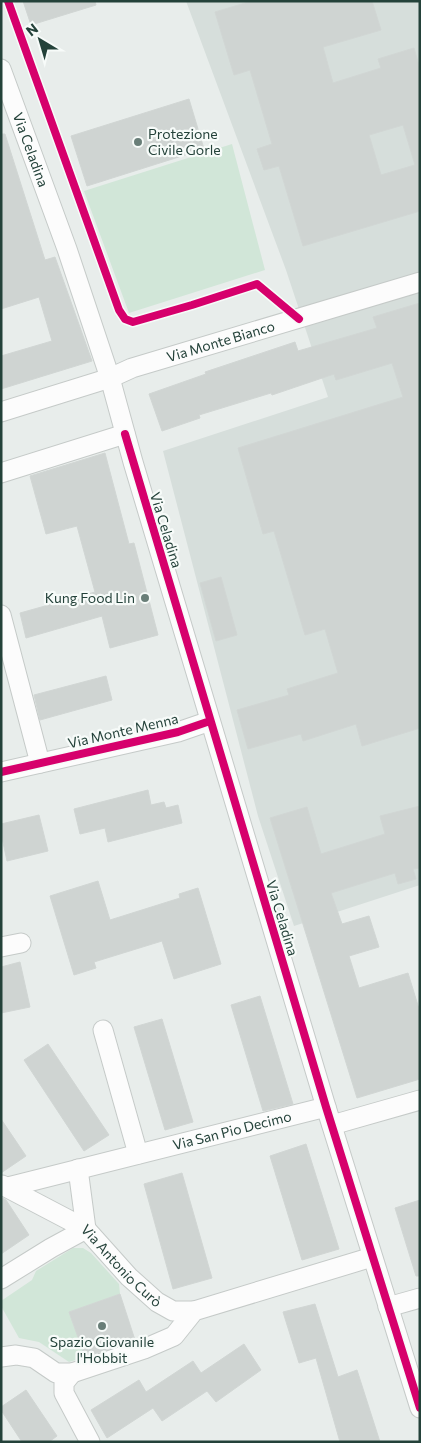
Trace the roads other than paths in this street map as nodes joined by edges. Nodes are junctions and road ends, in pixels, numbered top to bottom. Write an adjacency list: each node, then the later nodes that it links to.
1 (1, 69): 3 (street, Via Celadina)
2 (420, 282): 3 (street, Via Monte Bianco)
3 (110, 378): 4 (street, Via Monte Bianco); 5 (street, Via Celadina)
4 (1, 412)
5 (125, 434): 6 (street); 8 (street, Via Celadina)
6 (1, 473)
7 (1, 615): 9 (street)
8 (210, 721): 9 (street, Via Monte Menna); 15 (street, Via Celadina)
9 (40, 763): 10 (street, Via Monte Menna)
10 (1, 772)
11 (21, 943): 12 (street)
12 (1, 947)
13 (103, 1030): 17 (street)
14 (420, 1100): 16 (street)
15 (326, 1107): 16 (street, Via Celadina); 17 (street, Via San Pio Decimo)
16 (332, 1125): 21 (street, Via Celadina)
17 (138, 1154): 18 (street, Via San Pio Decimo)
18 (78, 1169): 19 (street, Via San Pio Decimo); 20 (street)
19 (5, 1186): 20 (street, Via San Pio Decimo)
20 (86, 1229): 22 (street, Via Antonio Curò); 25 (street, Via Antonio Curò)
21 (372, 1257): 24 (street, Via Celadina); 25 (street, Via Antonio Curò)
22 (1, 1279)
23 (420, 1298): 24 (street)
24 (388, 1307): 28 (street, Via Celadina)
25 (194, 1311): 27 (street)
26 (1, 1357): 27 (street)
27 (72, 1373): 29 (street)
28 (420, 1408)
29 (83, 1439)

